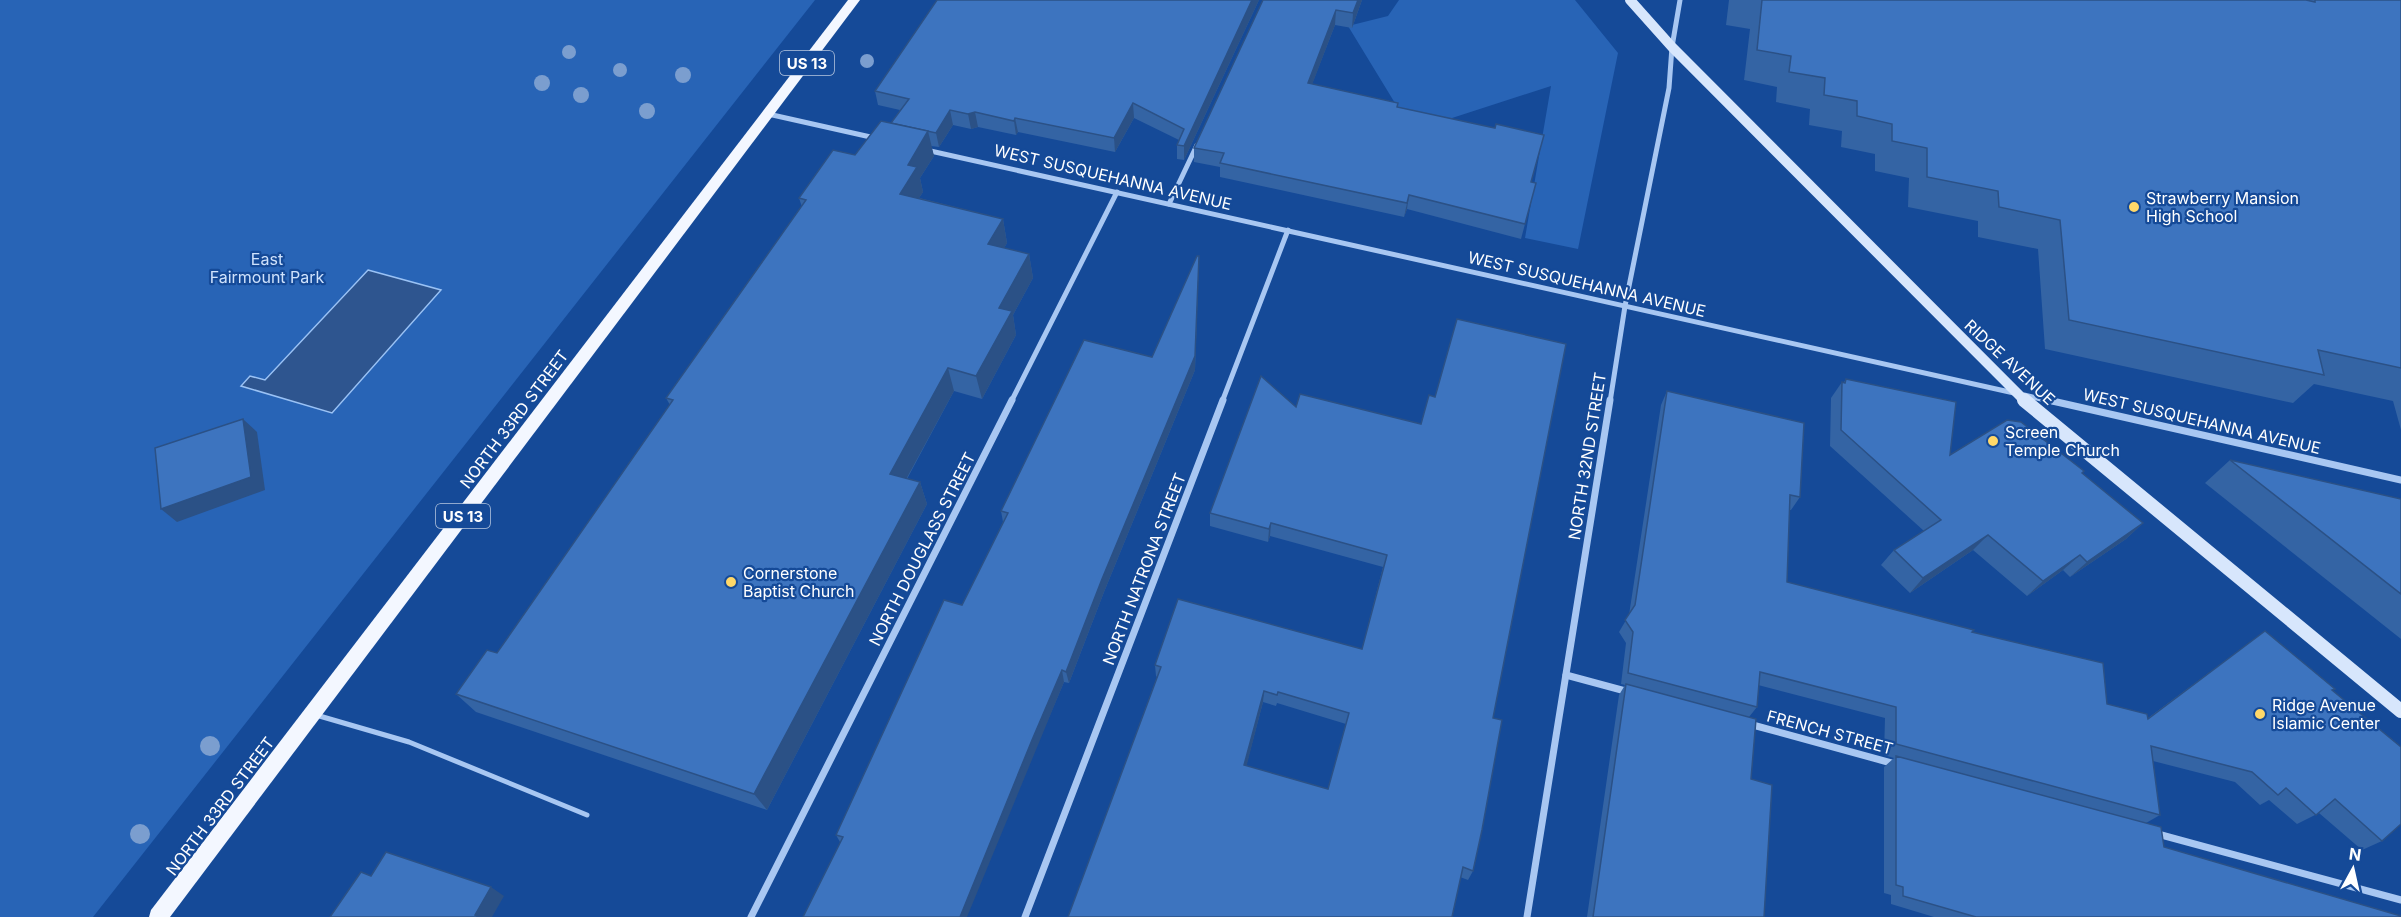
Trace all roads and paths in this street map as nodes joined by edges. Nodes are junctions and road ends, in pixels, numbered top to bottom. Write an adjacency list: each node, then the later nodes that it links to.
1 (854, 0): 5 (main road, NORTH 33RD STREET / US 13)
2 (1629, 0): 4 (street, RIDGE AVENUE)
3 (1680, 0): 4 (street, NORTH 32ND STREET)
4 (1672, 47): 12 (street, NORTH 32ND STREET); 13 (street, RIDGE AVENUE)
5 (768, 114): 6 (street); 18 (main road, NORTH 33RD STREET / US 13)
6 (877, 138)
7 (1197, 143): 10 (street)
8 (923, 149): 9 (street, WEST SUSQUEHANNA AVENUE)
9 (1117, 192): 10 (street, WEST SUSQUEHANNA AVENUE); 25 (street, NORTH DOUGLASS STREET)
10 (1169, 204): 11 (street, WEST SUSQUEHANNA AVENUE)
11 (1288, 230): 12 (street, WEST SUSQUEHANNA AVENUE); 26 (street, NORTH NATRONA STREET)
12 (1624, 306): 13 (street, WEST SUSQUEHANNA AVENUE); 15 (street, NORTH 32ND STREET)
13 (2015, 393): 14 (street, WEST SUSQUEHANNA AVENUE); 17 (street, RIDGE AVENUE)
14 (2401, 480)
15 (1566, 675): 16 (street); 27 (street, NORTH 32ND STREET)
16 (1634, 693)
17 (2401, 711)
18 (313, 714): 21 (lane); 24 (main road, NORTH 33RD STREET / US 13)
19 (1737, 721): 20 (street, FRENCH STREET)
20 (1909, 767)
21 (586, 815)
22 (2149, 832): 23 (street)
23 (2401, 900)
24 (158, 917)
25 (751, 917)
26 (1025, 917)
27 (1527, 917)

